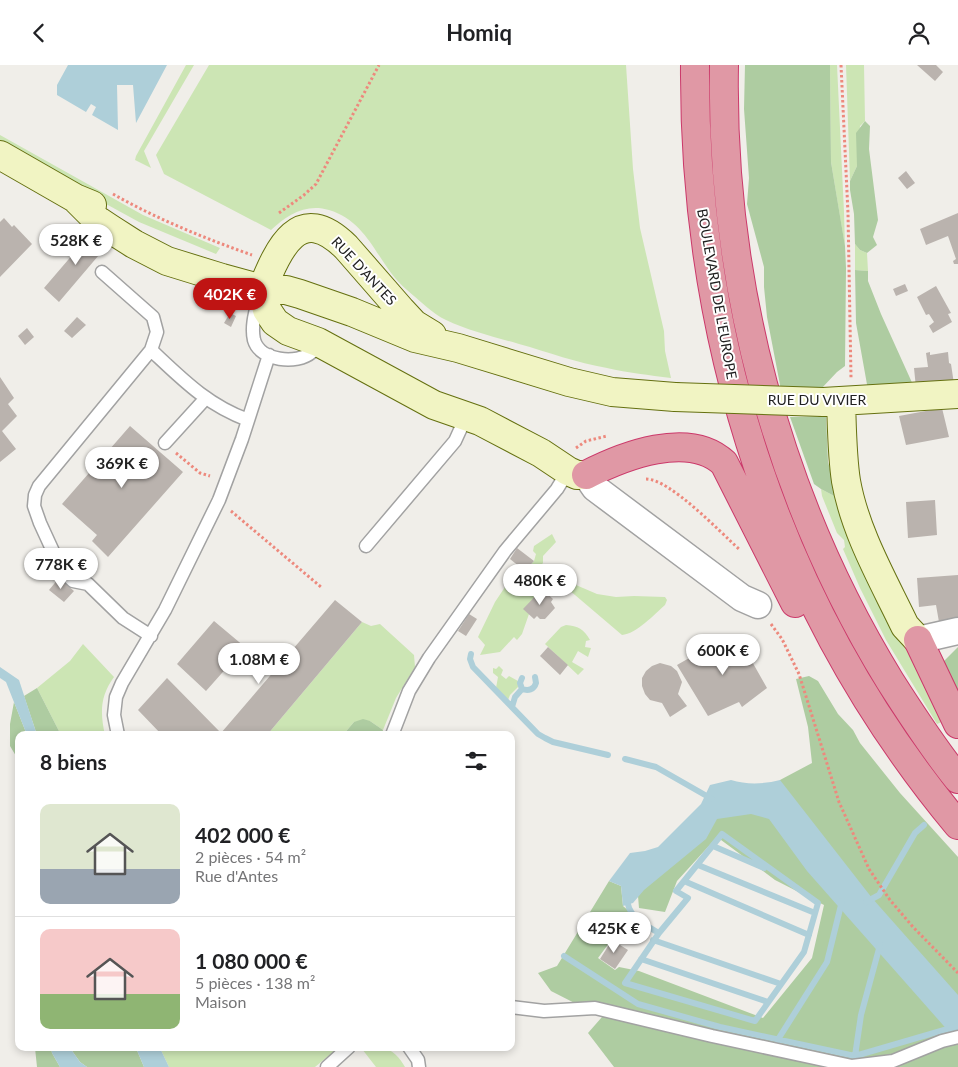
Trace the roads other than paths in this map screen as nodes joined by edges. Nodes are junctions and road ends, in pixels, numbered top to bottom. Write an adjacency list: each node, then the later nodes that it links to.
1 (696, 65): 21 (highway, BOULEVARD DE L'EUROPE)
2 (724, 65): 28 (highway, BOULEVARD DE L'EUROPE)
3 (0, 155): 5 (street, RUE D'ANTES)
4 (102, 272): 9 (lane)
5 (262, 289): 6 (street, RUE D'ANTES); 7 (street); 8 (street, RUE D'ANTES); 10 (lane)
6 (300, 294): 7 (street); 8 (street, RUE D'ANTES)
7 (318, 342): 10 (lane); 15 (street)
8 (458, 348): 12 (street, RUE D'ANTES)
9 (151, 350): 13 (lane); 23 (lane)
10 (269, 355): 16 (lane)
11 (958, 394): 14 (street, RUE DU VIVIER)
12 (675, 397): 14 (street, RUE DU VIVIER, bridge)
13 (205, 399): 16 (lane); 17 (lane)
14 (839, 401): 24 (street)
15 (466, 417): 18 (street); 19 (lane)
16 (248, 420): 23 (lane)
17 (165, 443)
18 (577, 473): 20 (street); 21 (highway); 27 (lane)
19 (366, 546)
20 (758, 605)
21 (822, 620): 29 (highway, BOULEVARD DE L'EUROPE)
22 (958, 631): 24 (street)
23 (150, 636): 26 (lane)
24 (918, 640): 25 (highway)
25 (958, 724)
26 (117, 731)
27 (394, 731)
28 (958, 779)
29 (958, 825)
30 (515, 1007): 31 (lane)
31 (958, 1037)
32 (345, 1051): 34 (lane)
33 (412, 1051): 35 (lane)
34 (327, 1067)
35 (419, 1067)

